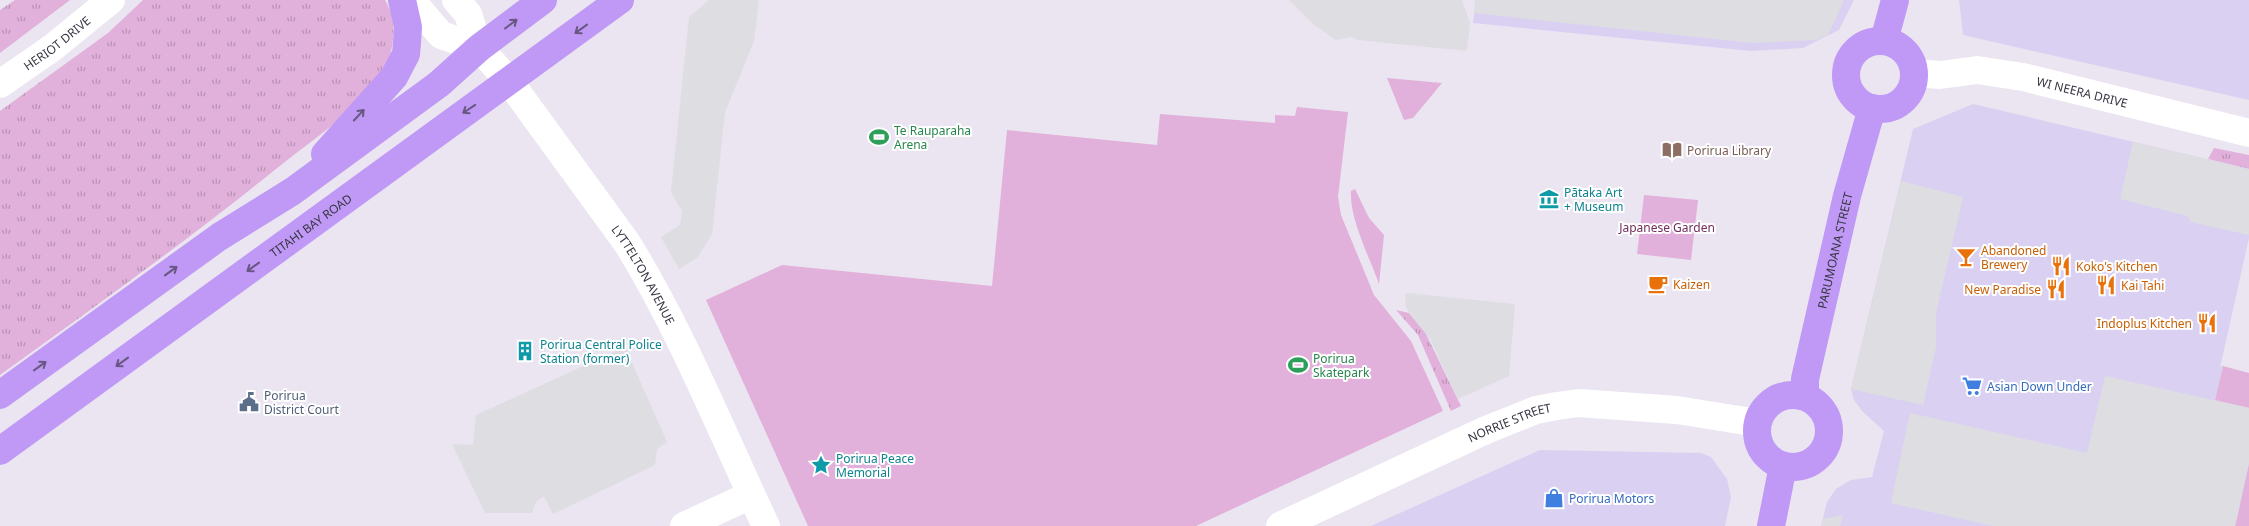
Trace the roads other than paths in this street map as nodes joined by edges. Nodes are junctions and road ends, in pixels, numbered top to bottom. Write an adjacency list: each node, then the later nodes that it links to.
1 (111, 0): 12 (street, HERIOT DRIVE)
2 (402, 0): 15 (main road, one-way to 2)
3 (411, 0): 9 (street, LYTTELTON AVENUE)
4 (456, 0): 9 (street, LYTTELTON AVENUE)
5 (543, 0): 9 (main road, one-way to 5)
6 (620, 0): 11 (main road, TITAHI BAY ROAD, one-way to 11)
7 (1895, 0): 8 (main road)
8 (1884, 41): 10 (main road); 13 (main road)
9 (479, 48): 11 (street, LYTTELTON AVENUE); 15 (main road)
10 (1914, 73): 13 (main road); 14 (street, WI NEERA DRIVE)
11 (509, 81): 19 (main road, TITAHI BAY ROAD, one-way to 19); 21 (street, LYTTELTON AVENUE)
12 (0, 84)
13 (1872, 108): 17 (main road, PARUMOANA STREET)
14 (2249, 133)
15 (293, 191): 16 (main road, one-way to 15)
16 (0, 395)
17 (1805, 396): 18 (main road); 20 (main road)
18 (1758, 423): 20 (main road); 24 (street, NORRIE STREET)
19 (0, 452)
20 (1783, 466): 25 (main road)
21 (751, 495): 22 (street); 23 (street, LYTTELTON AVENUE)
22 (684, 526)
23 (766, 526)
24 (1280, 526)
25 (1771, 526)

